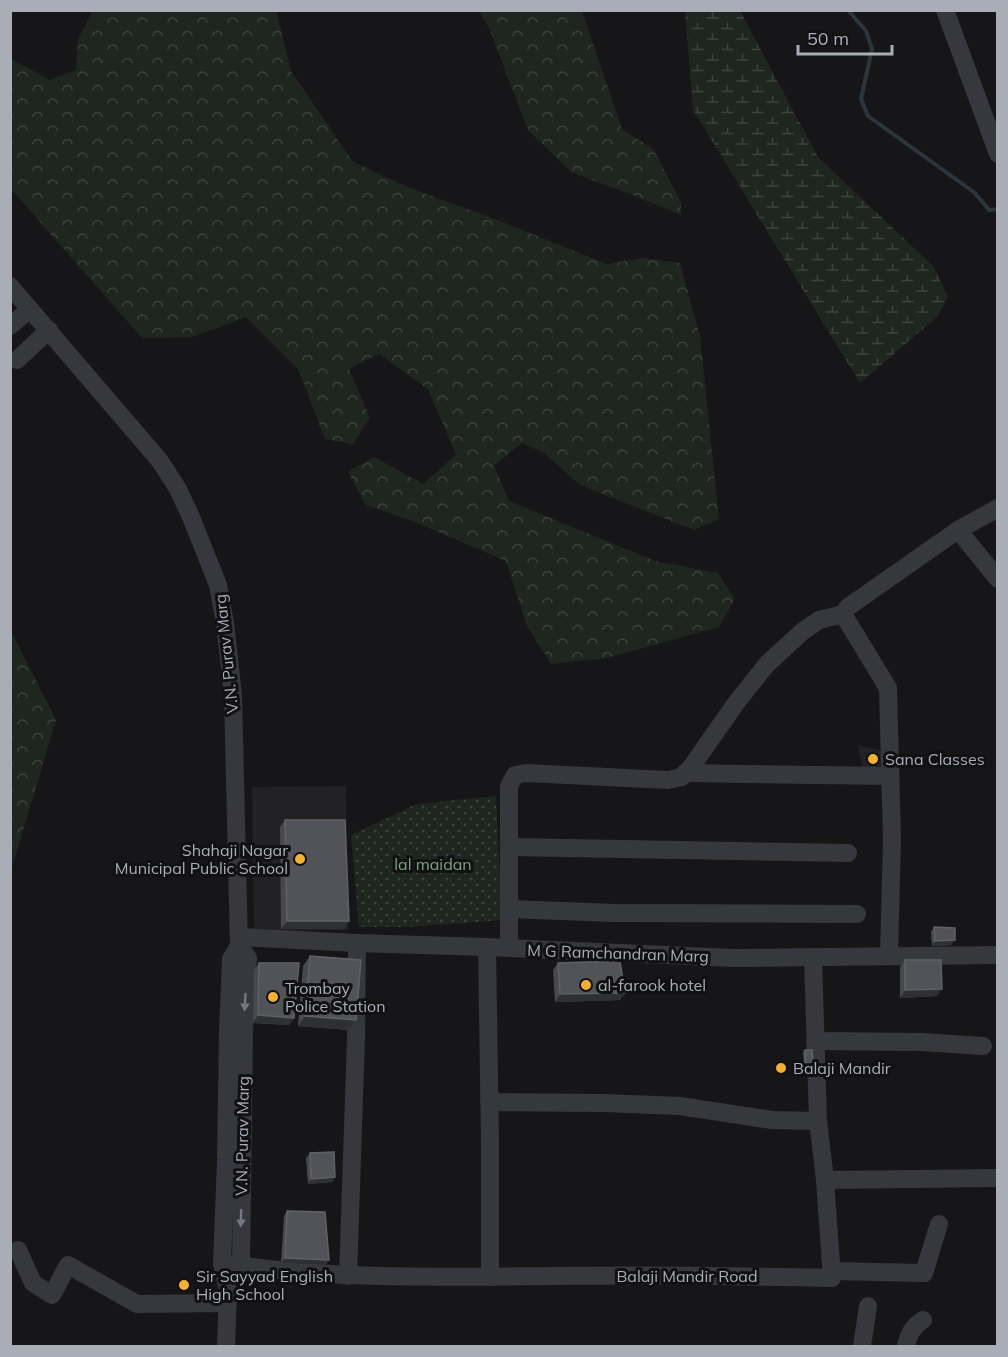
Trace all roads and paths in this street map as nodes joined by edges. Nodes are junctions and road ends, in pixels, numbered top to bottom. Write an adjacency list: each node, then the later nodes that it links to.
1 (945, 10): 2 (street)
2 (998, 154)
3 (10, 286): 4 (street, V.N. Purav Marg)
4 (30, 309): 5 (street); 6 (street, V.N. Purav Marg)
5 (10, 326)
6 (49, 330): 7 (street); 18 (street, V.N. Purav Marg)
7 (13, 360)
8 (998, 508): 9 (street)
9 (958, 530): 10 (street); 11 (street)
10 (998, 579)
11 (843, 614): 12 (street); 13 (street)
12 (685, 773): 13 (street); 14 (street)
13 (890, 776): 23 (street)
14 (509, 847): 15 (street); 16 (street)
15 (848, 853)
16 (509, 909): 17 (street); 21 (street)
17 (857, 914)
18 (239, 941): 19 (street, M G Ramchandran Marg); 29 (street, V.N. Purav Marg)
19 (357, 943): 20 (street, M G Ramchandran Marg); 37 (street)
20 (487, 946): 21 (street, M G Ramchandran Marg); 27 (street)
21 (509, 948): 24 (street, M G Ramchandran Marg)
22 (998, 955): 23 (street, M G Ramchandran Marg)
23 (889, 956): 24 (street, M G Ramchandran Marg)
24 (813, 957): 25 (street)
25 (815, 1041): 26 (street); 28 (street)
26 (983, 1046)
27 (489, 1102): 28 (street); 38 (street)
28 (818, 1121): 31 (street)
29 (234, 1160): 34 (street, V.N. Purav Marg); 35 (street, V.N. Purav Marg, one-way to 35)
30 (998, 1178): 31 (street)
31 (825, 1180): 36 (street)
32 (939, 1224): 36 (street)
33 (18, 1250): 39 (street)
34 (222, 1263): 35 (street, Balaji Mandir Road); 39 (street, V.N. Purav Marg)
35 (241, 1266): 37 (street, Balaji Mandir Road); 39 (street, V.N. Purav Marg)
36 (831, 1271): 38 (street, Balaji Mandir Road)
37 (348, 1276): 38 (street, Balaji Mandir Road)
38 (490, 1277)
39 (228, 1297): 42 (street, V.N. Purav Marg)
40 (868, 1306): 43 (street)
41 (923, 1320): 44 (street)
42 (226, 1347)
43 (862, 1347)
44 (906, 1347)

